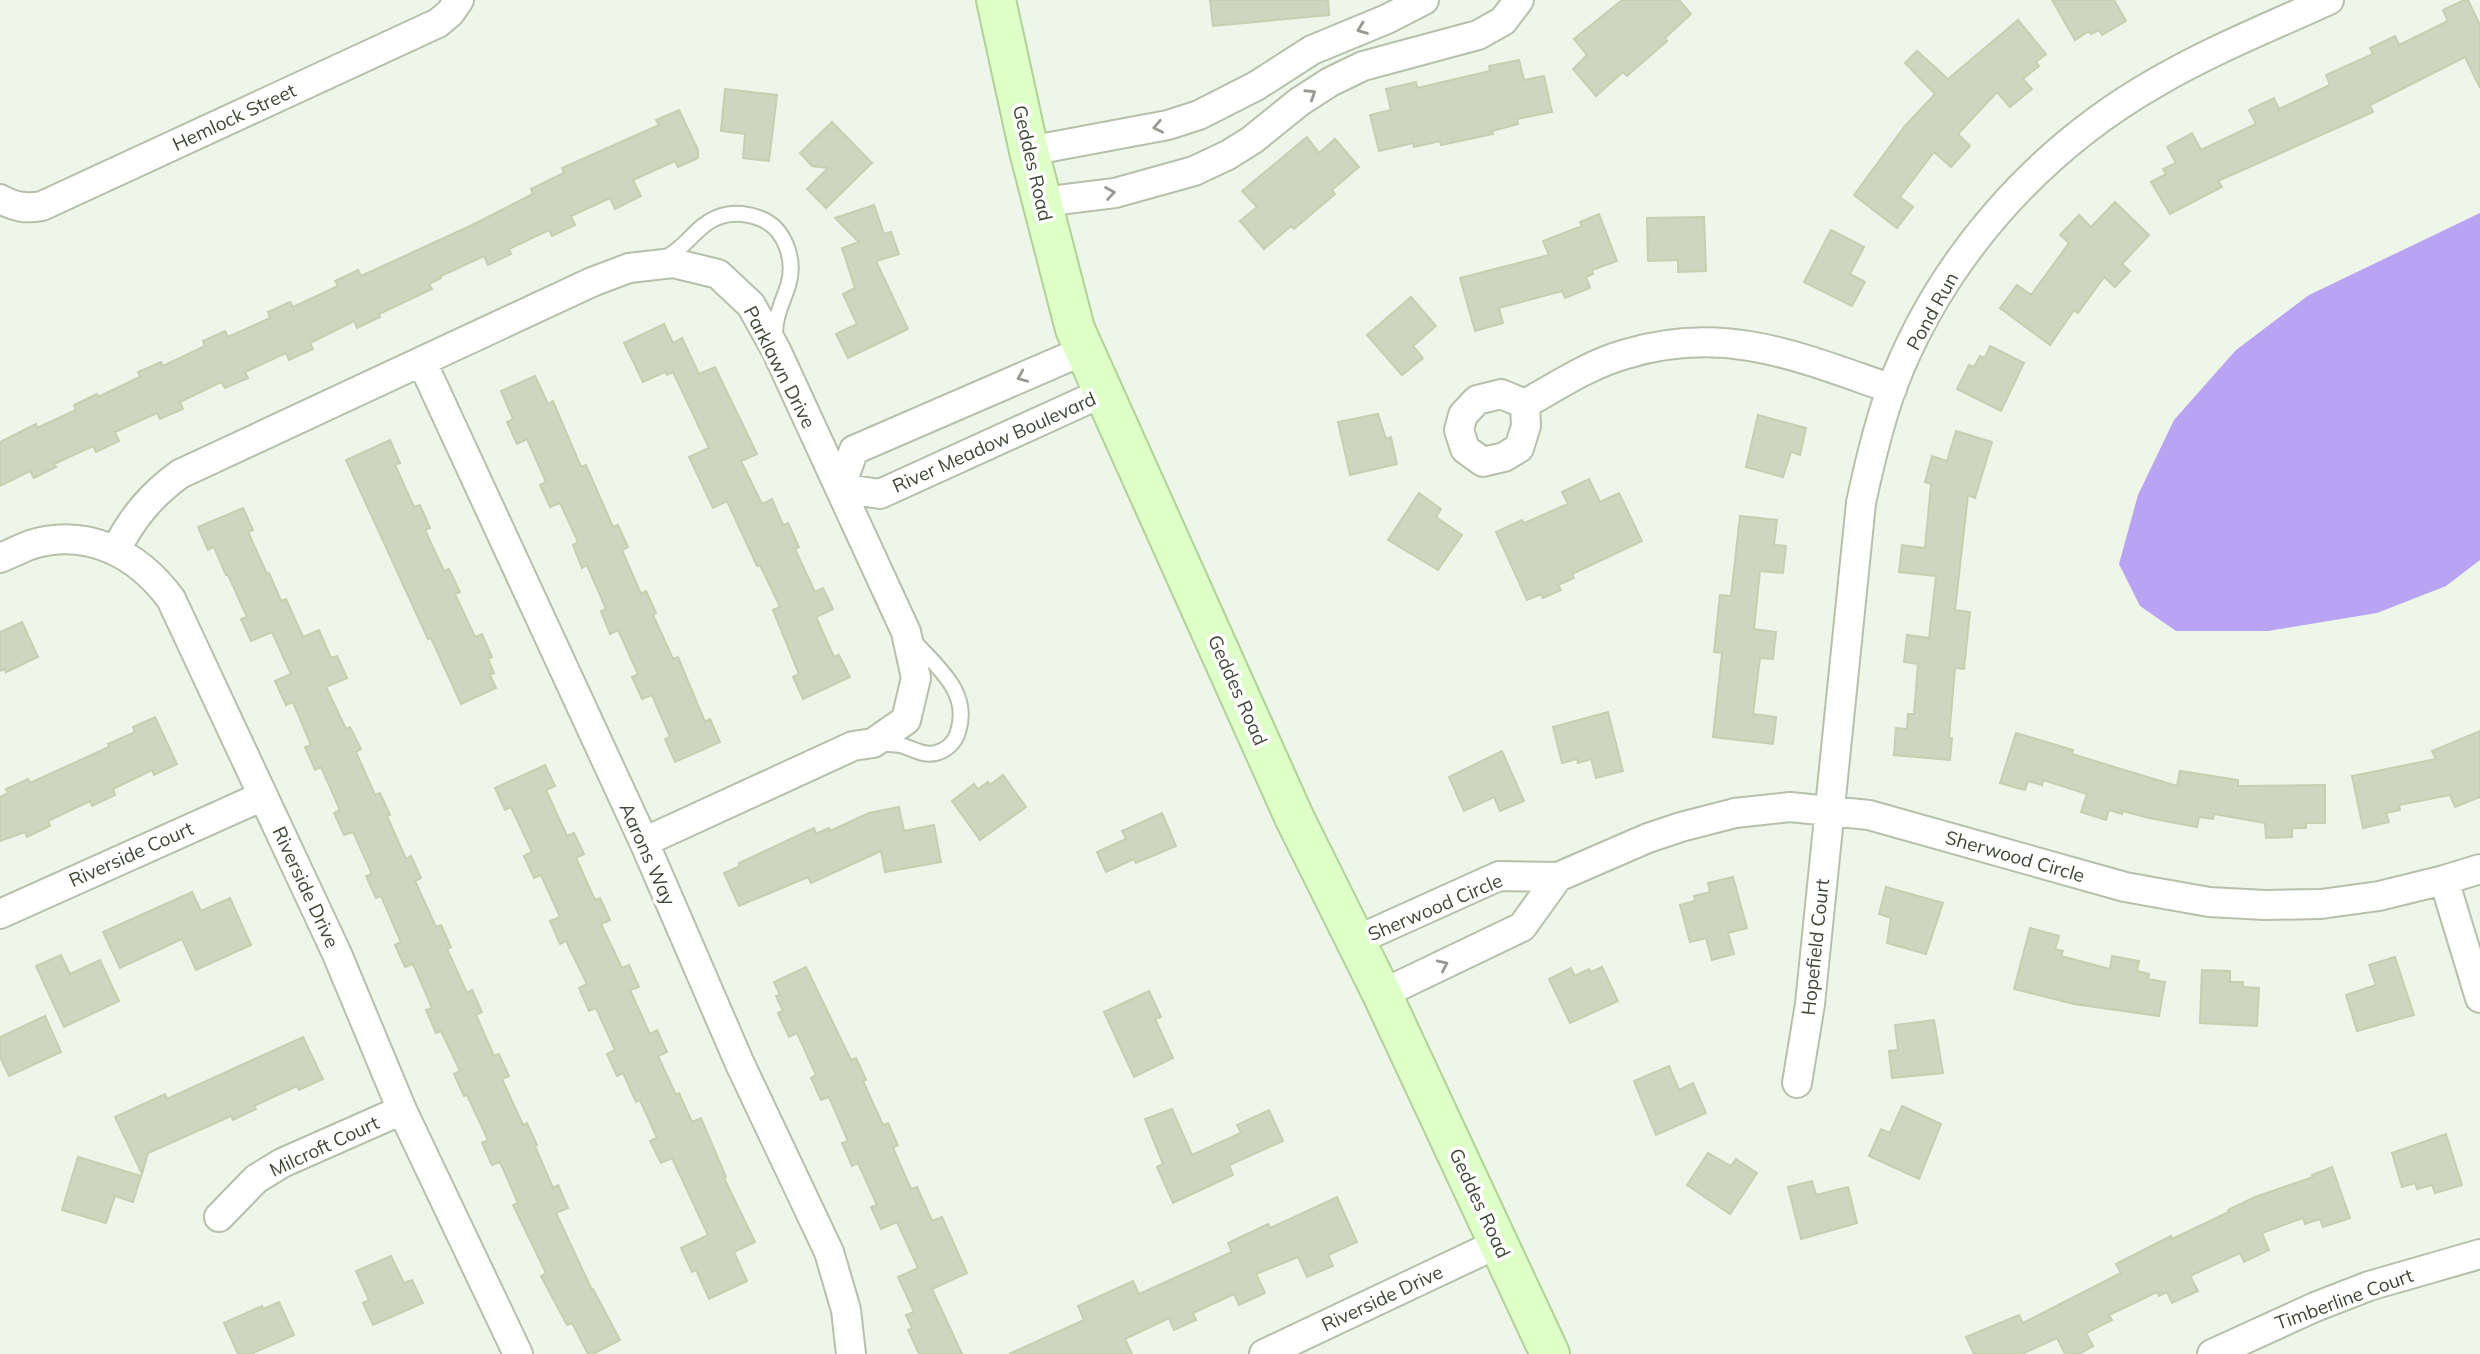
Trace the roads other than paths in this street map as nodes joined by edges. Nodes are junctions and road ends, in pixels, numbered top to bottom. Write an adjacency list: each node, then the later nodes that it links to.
1 (459, 0): 7 (street, Hemlock Street)
2 (996, 0): 6 (main road, Geddes Road)
3 (1424, 0): 6 (street, one-way to 6)
4 (1519, 0): 8 (street, one-way to 4)
5 (2329, 0): 13 (street, Pond Run)
6 (1029, 151): 8 (main road, Geddes Road)
7 (0, 199)
8 (1042, 202): 11 (main road, Geddes Road)
9 (650, 265): 10 (street, Parklawn Drive); 10 (lane); 12 (street, Parklawn Drive)
10 (776, 350): 16 (street, Parklawn Drive)
11 (1085, 350): 14 (main road, Geddes Road); 16 (street, one-way to 16)
12 (422, 362): 17 (street, Parklawn Drive); 23 (street, Aarons Way)
13 (1892, 389): 15 (street); 22 (street, Pond Run)
14 (1104, 392): 16 (street, River Meadow Boulevard); 28 (main road, Geddes Road)
15 (1525, 404)
16 (840, 488): 19 (street, Parklawn Drive)
17 (116, 550): 18 (street, Riverside Drive); 21 (street, Riverside Drive)
18 (0, 558)
19 (906, 632): 20 (street, Parklawn Drive); 20 (lane)
20 (873, 743): 23 (street, Parklawn Drive)
21 (263, 796): 27 (street, Riverside Court); 32 (street, Riverside Drive)
22 (1829, 811): 25 (street, Sherwood Circle); 26 (street, Sherwood Circle); 31 (street, Hopefield Court)
23 (644, 842): 37 (street, Aarons Way)
24 (2480, 869): 26 (street, Sherwood Circle)
25 (1558, 877): 28 (street, Sherwood Circle); 29 (street, one-way to 25)
26 (2444, 880): 30 (street)
27 (0, 914)
28 (1355, 941): 29 (main road, Geddes Road)
29 (1382, 994): 34 (main road, Geddes Road)
30 (2480, 998)
31 (1797, 1083)
32 (402, 1110): 33 (street, Milcroft Court); 36 (street, Riverside Drive)
33 (219, 1217)
34 (1499, 1243): 38 (street, Riverside Drive); 39 (main road, Geddes Road)
35 (2480, 1254): 40 (street, Timberline Court)
36 (517, 1354)
37 (851, 1354)
38 (1264, 1354)
39 (1550, 1354)
40 (2212, 1354)

